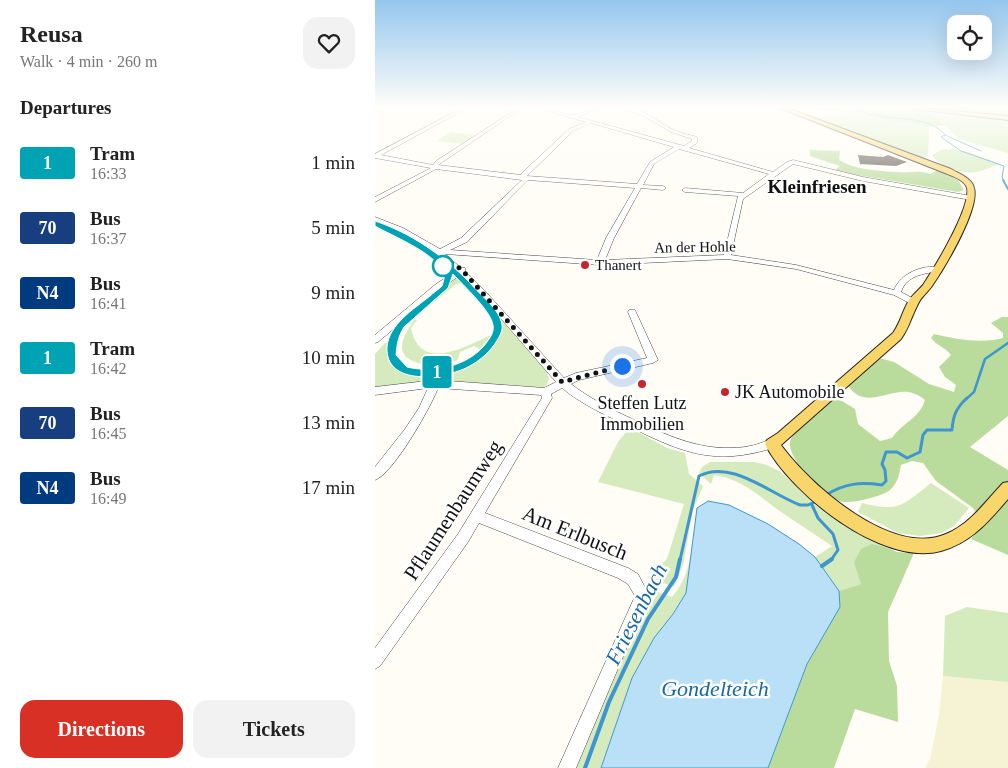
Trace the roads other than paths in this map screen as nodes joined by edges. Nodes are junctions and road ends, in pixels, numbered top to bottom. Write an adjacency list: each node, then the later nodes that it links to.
1 (398, 144): 8 (street)
2 (466, 144): 9 (street)
3 (556, 144): 11 (street)
4 (671, 144): 7 (street)
5 (690, 144): 7 (street)
6 (876, 144): 16 (main road)
7 (682, 147): 10 (street); 12 (street)
8 (375, 156): 9 (street)
9 (435, 166): 11 (street); 17 (street)
10 (774, 174): 15 (street); 16 (street)
11 (524, 177): 12 (street); 21 (street)
12 (638, 186): 13 (street); 25 (street)
13 (663, 188)
14 (685, 190): 15 (street)
15 (743, 195): 23 (street)
16 (971, 198): 26 (main road)
17 (375, 200)
18 (375, 219): 19 (street)
19 (384, 222): 20 (street); 21 (street)
20 (375, 227)
21 (439, 252): 22 (street, An der Hohle); 24 (street)
22 (472, 254): 24 (street, An der Hohle); 25 (street, An der Hohle)
23 (727, 257): 25 (street, An der Hohle); 28 (street, An der Hohle)
24 (453, 263): 27 (street)
25 (600, 263)
26 (936, 269): 28 (street); 29 (main road)
27 (462, 270): 31 (street); 32 (street)
28 (897, 293): 29 (street, An der Hohle)
29 (913, 302): 36 (main road)
30 (632, 312): 32 (street)
31 (375, 340)
32 (562, 382): 35 (street); 36 (street)
33 (435, 384): 34 (street); 35 (street); 37 (street)
34 (375, 391)
35 (545, 392): 39 (street, Pflaumenbaumweg)
36 (772, 444): 38 (main road)
37 (375, 475)
38 (1008, 488)
39 (477, 516): 40 (street, Pflaumenbaumweg); 41 (street, Am Erlbusch)
40 (375, 661)
41 (567, 768)

